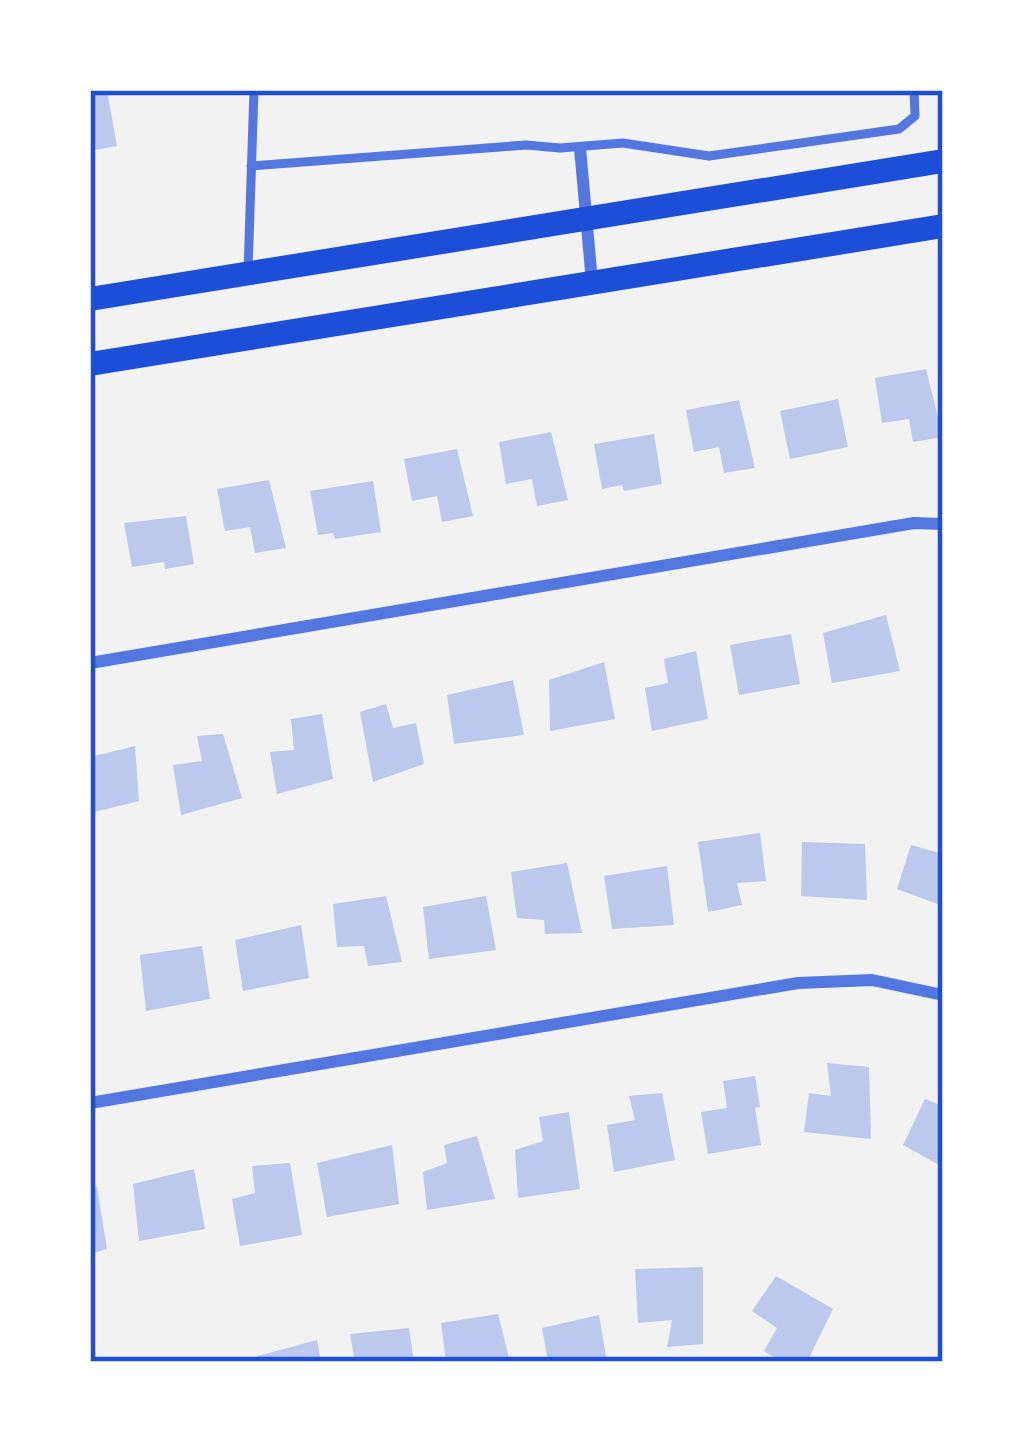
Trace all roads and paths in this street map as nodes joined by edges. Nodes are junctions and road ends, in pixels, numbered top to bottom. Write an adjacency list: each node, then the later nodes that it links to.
1 (254, 90): 5 (lane)
2 (914, 90): 3 (lane)
3 (580, 148): 5 (lane); 6 (street)
4 (943, 161): 6 (main road)
5 (251, 166): 8 (lane)
6 (585, 217): 8 (main road); 9 (street)
7 (943, 226): 9 (main road)
8 (248, 272): 10 (main road)
9 (592, 283): 11 (main road)
10 (90, 298)
11 (90, 364)
12 (943, 524): 13 (street)
13 (90, 663)
14 (943, 995): 15 (street)
15 (90, 1103)

